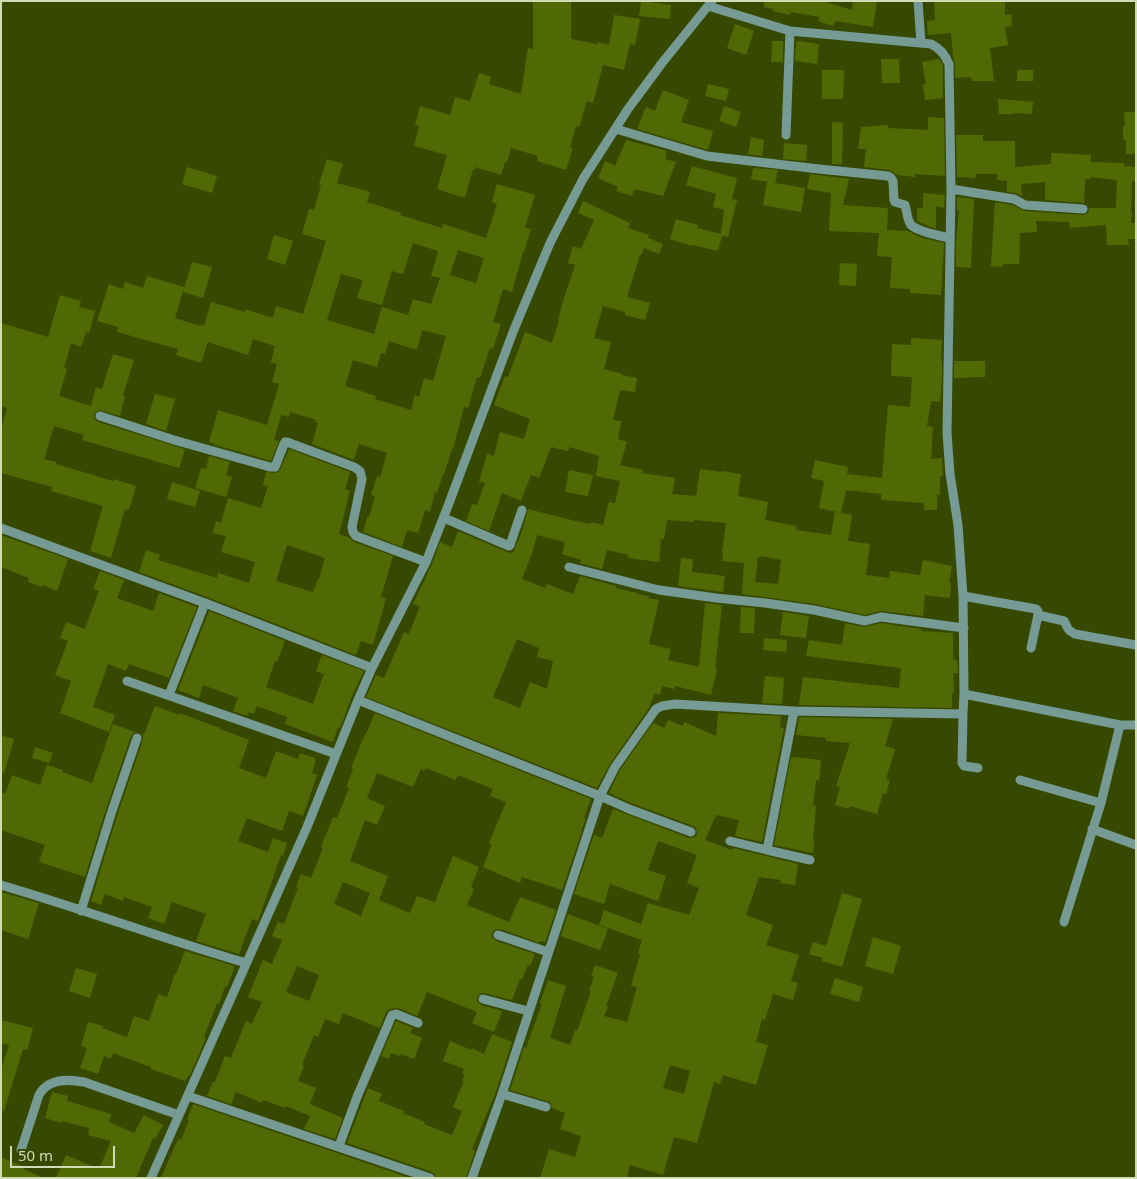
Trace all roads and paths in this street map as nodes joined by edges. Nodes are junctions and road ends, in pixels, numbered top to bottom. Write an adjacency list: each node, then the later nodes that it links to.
1 (918, 1): 4 (street)
2 (710, 4): 3 (street); 5 (street)
3 (790, 31): 4 (street); 6 (street)
4 (920, 44): 7 (street)
5 (616, 128): 9 (street); 12 (street)
6 (786, 135)
7 (951, 189): 8 (street); 9 (street)
8 (1083, 209)
9 (950, 238): 16 (street)
10 (100, 416): 14 (street)
11 (522, 510): 12 (street)
12 (444, 518): 14 (street)
13 (1, 528): 17 (street)
14 (426, 562): 22 (street)
15 (569, 567): 19 (street)
16 (963, 596): 18 (street); 19 (street)
17 (205, 603): 22 (street); 25 (street)
18 (1038, 615): 20 (street); 21 (street)
19 (964, 628): 24 (street)
20 (1136, 645)
21 (1031, 648)
22 (372, 668): 26 (street)
23 (127, 680): 25 (street)
24 (964, 694): 28 (street); 29 (street)
25 (169, 695): 32 (street)
26 (358, 700): 32 (street); 35 (street)
27 (794, 711): 28 (street); 35 (street); 41 (street)
28 (963, 714): 33 (street)
29 (1120, 725): 30 (street); 36 (street)
30 (1136, 725)
31 (138, 738): 44 (street)
32 (336, 754): 48 (street)
33 (978, 768)
34 (1020, 780): 36 (street)
35 (600, 796): 38 (street); 47 (street)
36 (1101, 803): 37 (street)
37 (1092, 829): 40 (street); 45 (street)
38 (691, 832)
39 (730, 841): 41 (street)
40 (1136, 845)
41 (767, 850): 42 (street)
42 (810, 860)
43 (1, 885): 44 (street)
44 (81, 911): 48 (street)
45 (1064, 922)
46 (498, 935): 47 (street)
47 (548, 952): 50 (street)
48 (246, 963): 53 (street)
49 (483, 999): 50 (street)
50 (528, 1011): 52 (street)
51 (418, 1024): 56 (street)
52 (502, 1094): 54 (street); 60 (street)
53 (188, 1096): 55 (street); 56 (street)
54 (546, 1107)
55 (179, 1115): 57 (street); 58 (street)
56 (339, 1146): 59 (street)
57 (21, 1150)
58 (151, 1178)
59 (430, 1178)
60 (472, 1178)

